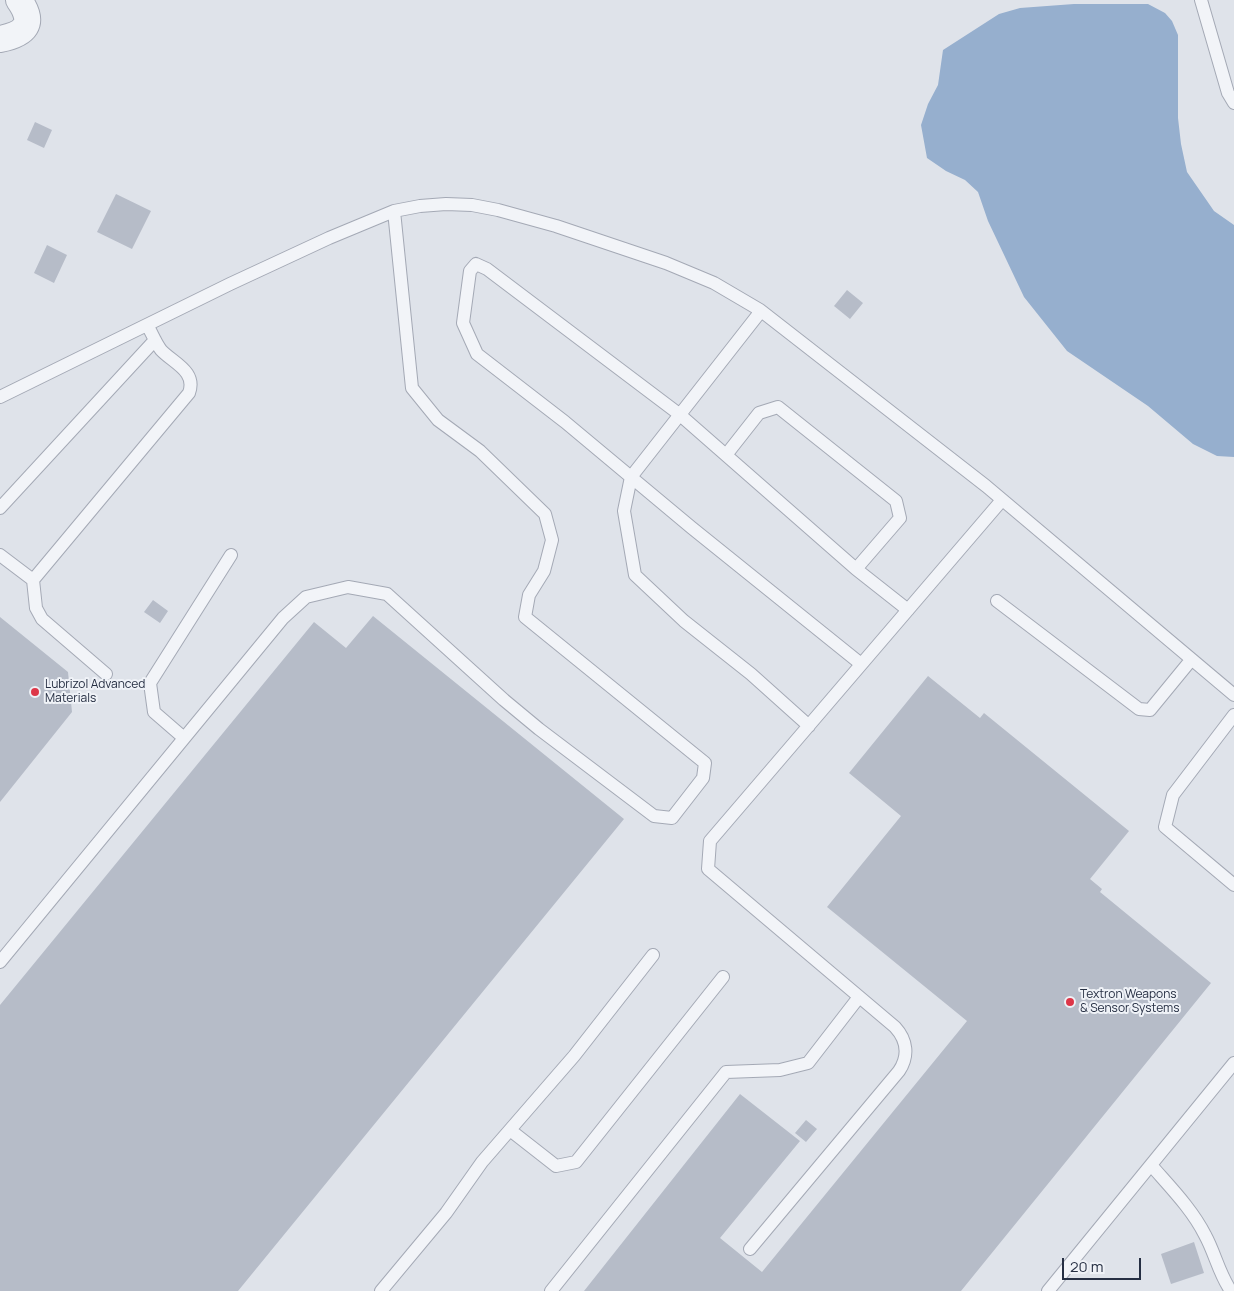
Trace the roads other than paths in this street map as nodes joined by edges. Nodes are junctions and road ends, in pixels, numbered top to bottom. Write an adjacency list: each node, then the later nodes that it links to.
1 (19, 0): 3 (street)
2 (1201, 0): 4 (lane)
3 (10, 37)
4 (1234, 103)
5 (394, 212): 6 (lane); 7 (lane); 27 (lane)
6 (761, 311): 10 (lane); 13 (lane)
7 (147, 325): 8 (lane); 9 (lane)
8 (155, 340): 14 (lane); 18 (lane)
9 (0, 397)
10 (679, 414): 11 (lane); 12 (lane); 12 (lane)
11 (726, 455): 17 (lane); 17 (lane)
12 (631, 477): 22 (lane); 26 (lane)
13 (1002, 500): 20 (lane); 21 (lane)
14 (0, 508)
15 (0, 555): 18 (lane)
16 (231, 555): 27 (lane)
17 (856, 569): 20 (lane)
18 (33, 580): 23 (lane)
19 (997, 601): 21 (lane)
20 (908, 610): 22 (lane)
21 (1192, 660): 24 (lane)
22 (861, 664): 26 (lane)
23 (106, 674)
24 (1234, 695)
25 (1234, 715): 28 (lane)
26 (809, 726): 32 (lane)
27 (184, 738): 30 (lane)
28 (1234, 885)
29 (653, 955): 34 (lane)
30 (0, 962)
31 (723, 977): 34 (lane)
32 (859, 997): 36 (lane); 38 (lane)
33 (1234, 1063): 35 (lane)
34 (510, 1130): 37 (lane)
35 (1151, 1165): 39 (lane); 40 (lane)
36 (750, 1249)
37 (380, 1291)
38 (550, 1291)
39 (1048, 1291)
40 (1231, 1291)

